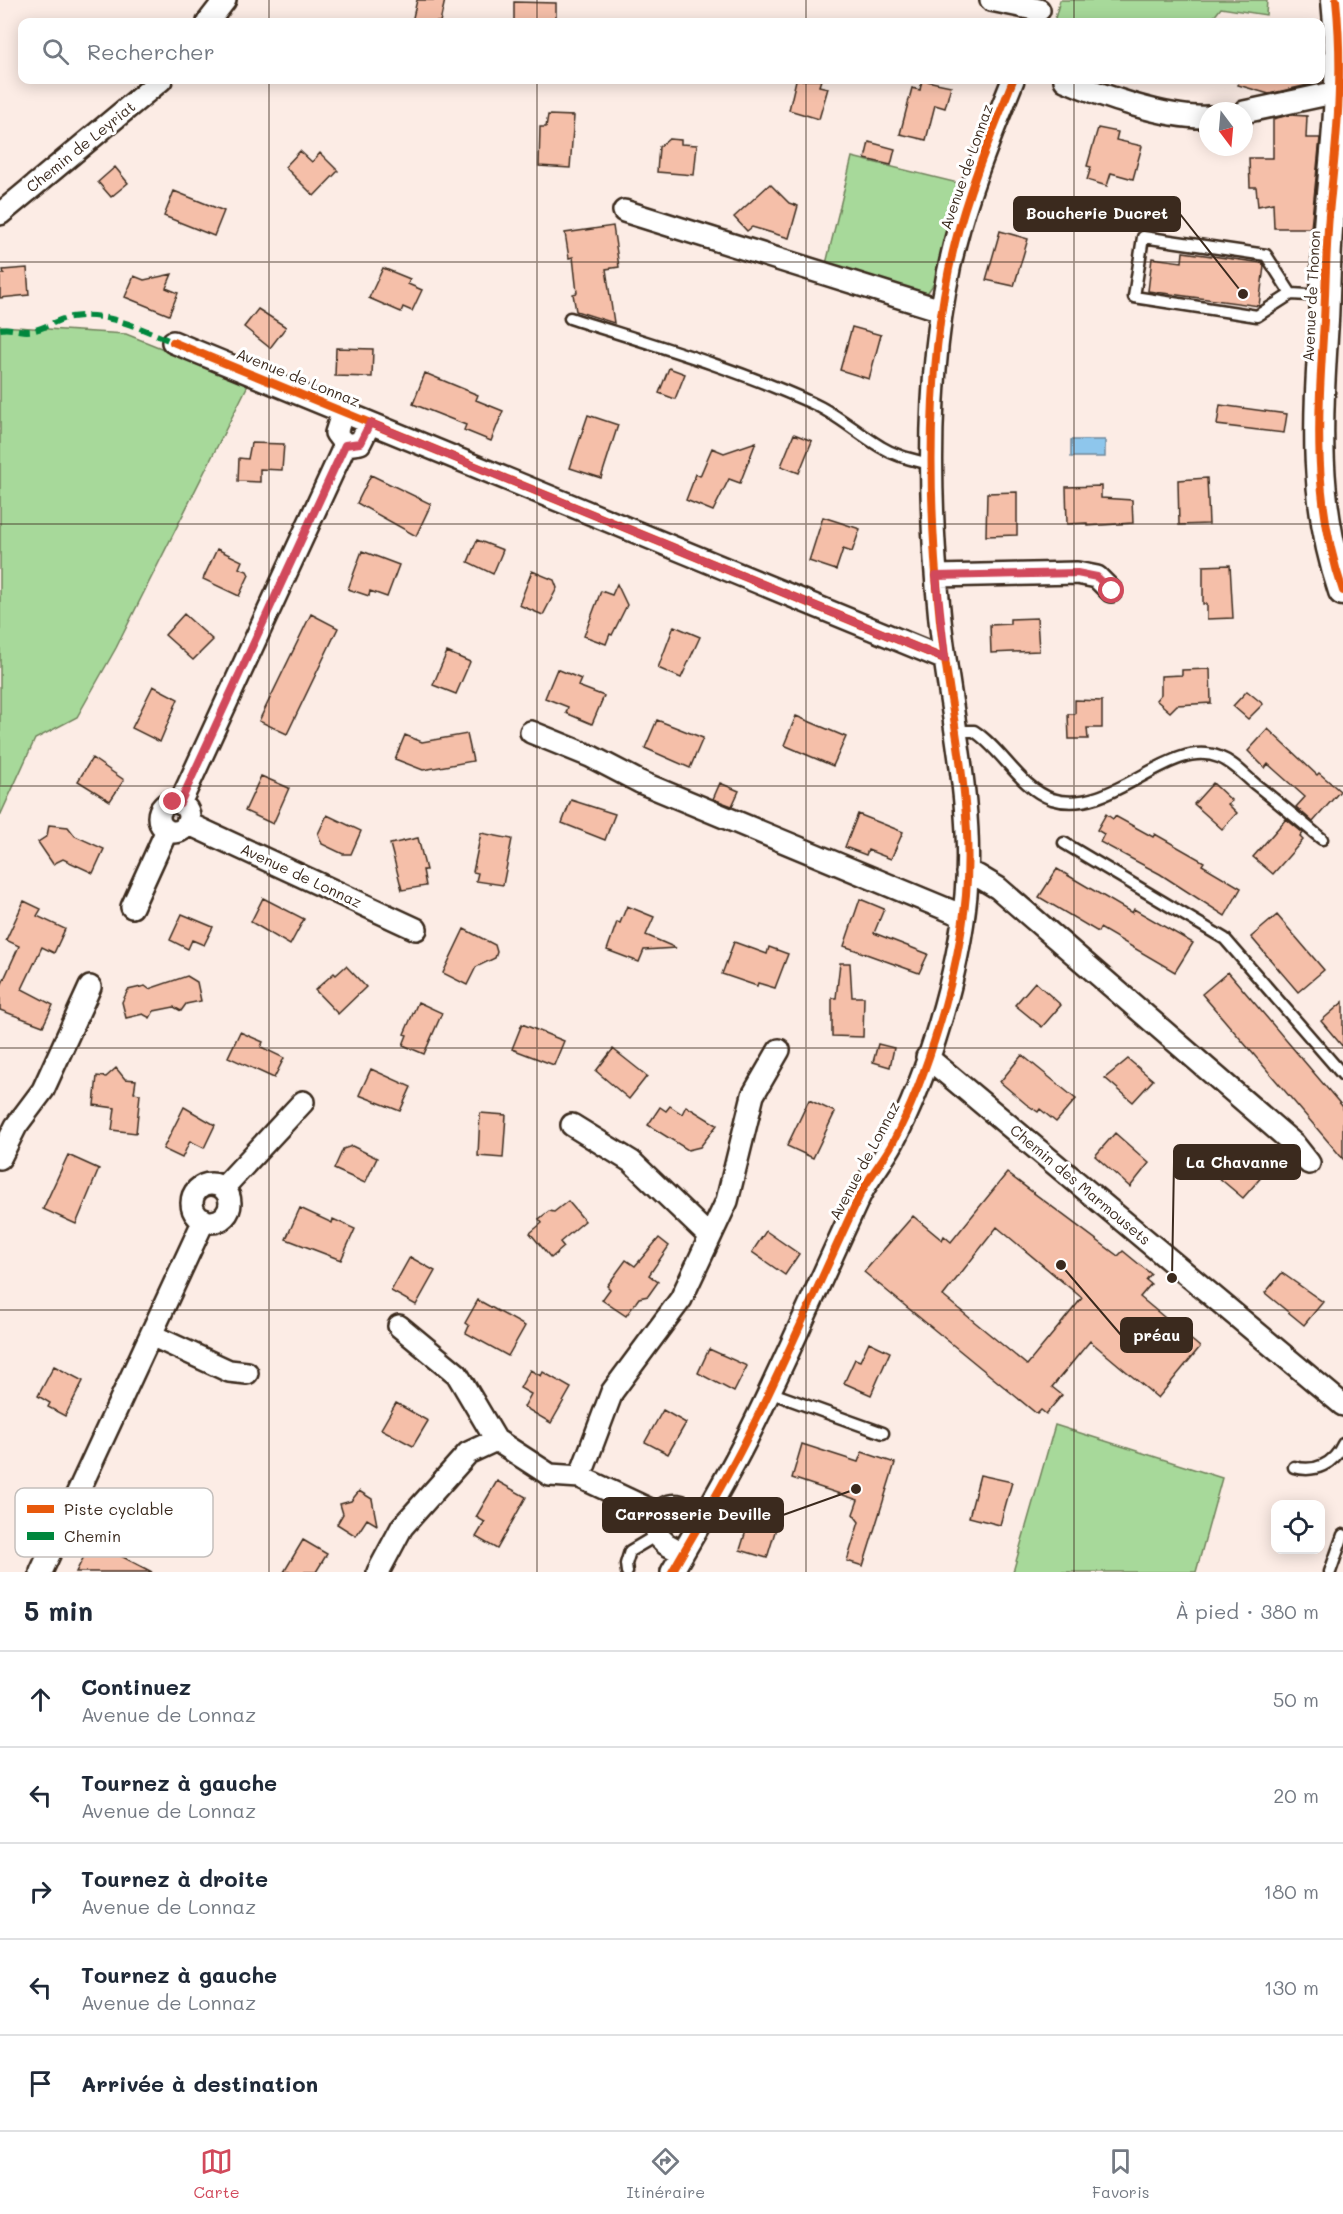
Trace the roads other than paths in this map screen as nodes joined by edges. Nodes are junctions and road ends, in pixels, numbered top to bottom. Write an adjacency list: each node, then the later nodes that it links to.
1 (225, 0): 5 (street)
2 (991, 0): 4 (street)
3 (1336, 0): 9 (main road, Avenue de Thonon)
4 (1039, 11)
5 (211, 18)
6 (156, 84): 13 (street, Chemin de Leyriat)
7 (1012, 84): 16 (street, Avenue de Lonnaz)
8 (1076, 84): 11 (street)
9 (1342, 91): 10 (street); 15 (main road, Avenue de Thonon)
10 (1253, 110)
11 (1199, 116)
12 (624, 211): 16 (street)
13 (0, 214)
14 (1291, 294): 14 (lane); 15 (lane)
15 (1325, 296): 23 (main road, Avenue de Thonon)
16 (941, 310): 22 (street, Avenue de Lonnaz)
17 (570, 318): 22 (lane)
18 (173, 342): 19 (street, Avenue de Lonnaz)
19 (343, 411): 20 (street, Avenue de Lonnaz); 21 (street, Avenue de Lonnaz)
20 (370, 423): 21 (street, Avenue de Lonnaz); 27 (street, Avenue de Lonnaz)
21 (345, 445): 30 (street)
22 (933, 465): 24 (street, Avenue de Lonnaz)
23 (1333, 514): 26 (main road, Avenue de Thonon)
24 (936, 576): 25 (street); 27 (street, Avenue de Lonnaz)
25 (1112, 591)
26 (1343, 591)
27 (945, 659): 28 (street, Avenue de Lonnaz)
28 (955, 731): 31 (lane); 33 (street, Avenue de Lonnaz)
29 (531, 732): 35 (street)
30 (177, 826): 34 (street); 36 (street, Avenue de Lonnaz)
31 (1322, 839)
32 (1064, 843): 40 (lane)
33 (967, 873): 35 (street, Avenue de Lonnaz); 44 (street)
34 (132, 907)
35 (963, 916): 39 (street, Avenue de Lonnaz)
36 (416, 929)
37 (90, 987): 43 (street)
38 (779, 1050): 47 (street)
39 (927, 1057): 51 (street, Avenue de Lonnaz); 52 (street, Chemin des Marmousets)
40 (1343, 1075)
41 (303, 1102): 45 (street)
42 (572, 1125): 47 (street)
43 (0, 1158)
44 (1309, 1163)
45 (223, 1188): 46 (street); 46 (street)
46 (204, 1220): 49 (street)
47 (710, 1237): 57 (street)
48 (399, 1326): 54 (street)
49 (151, 1335): 50 (street); 58 (street)
50 (247, 1372)
51 (769, 1392): 53 (lane); 60 (street, Avenue de Lonnaz)
52 (1343, 1406)
53 (883, 1433)
54 (496, 1440): 57 (street); 66 (street)
55 (1343, 1444): 56 (lane)
56 (1293, 1467)
57 (580, 1477): 59 (street)
58 (80, 1488)
59 (659, 1514): 60 (street); 61 (street)
60 (703, 1517): 63 (street, Avenue de Lonnaz)
61 (657, 1535): 63 (street); 67 (lane)
62 (1343, 1535): 69 (lane)
63 (683, 1553): 68 (street, Avenue de Lonnaz)
64 (48, 1557): 65 (street)
65 (41, 1572)
66 (378, 1572)
67 (627, 1572)
68 (672, 1572)
69 (1330, 1572)

